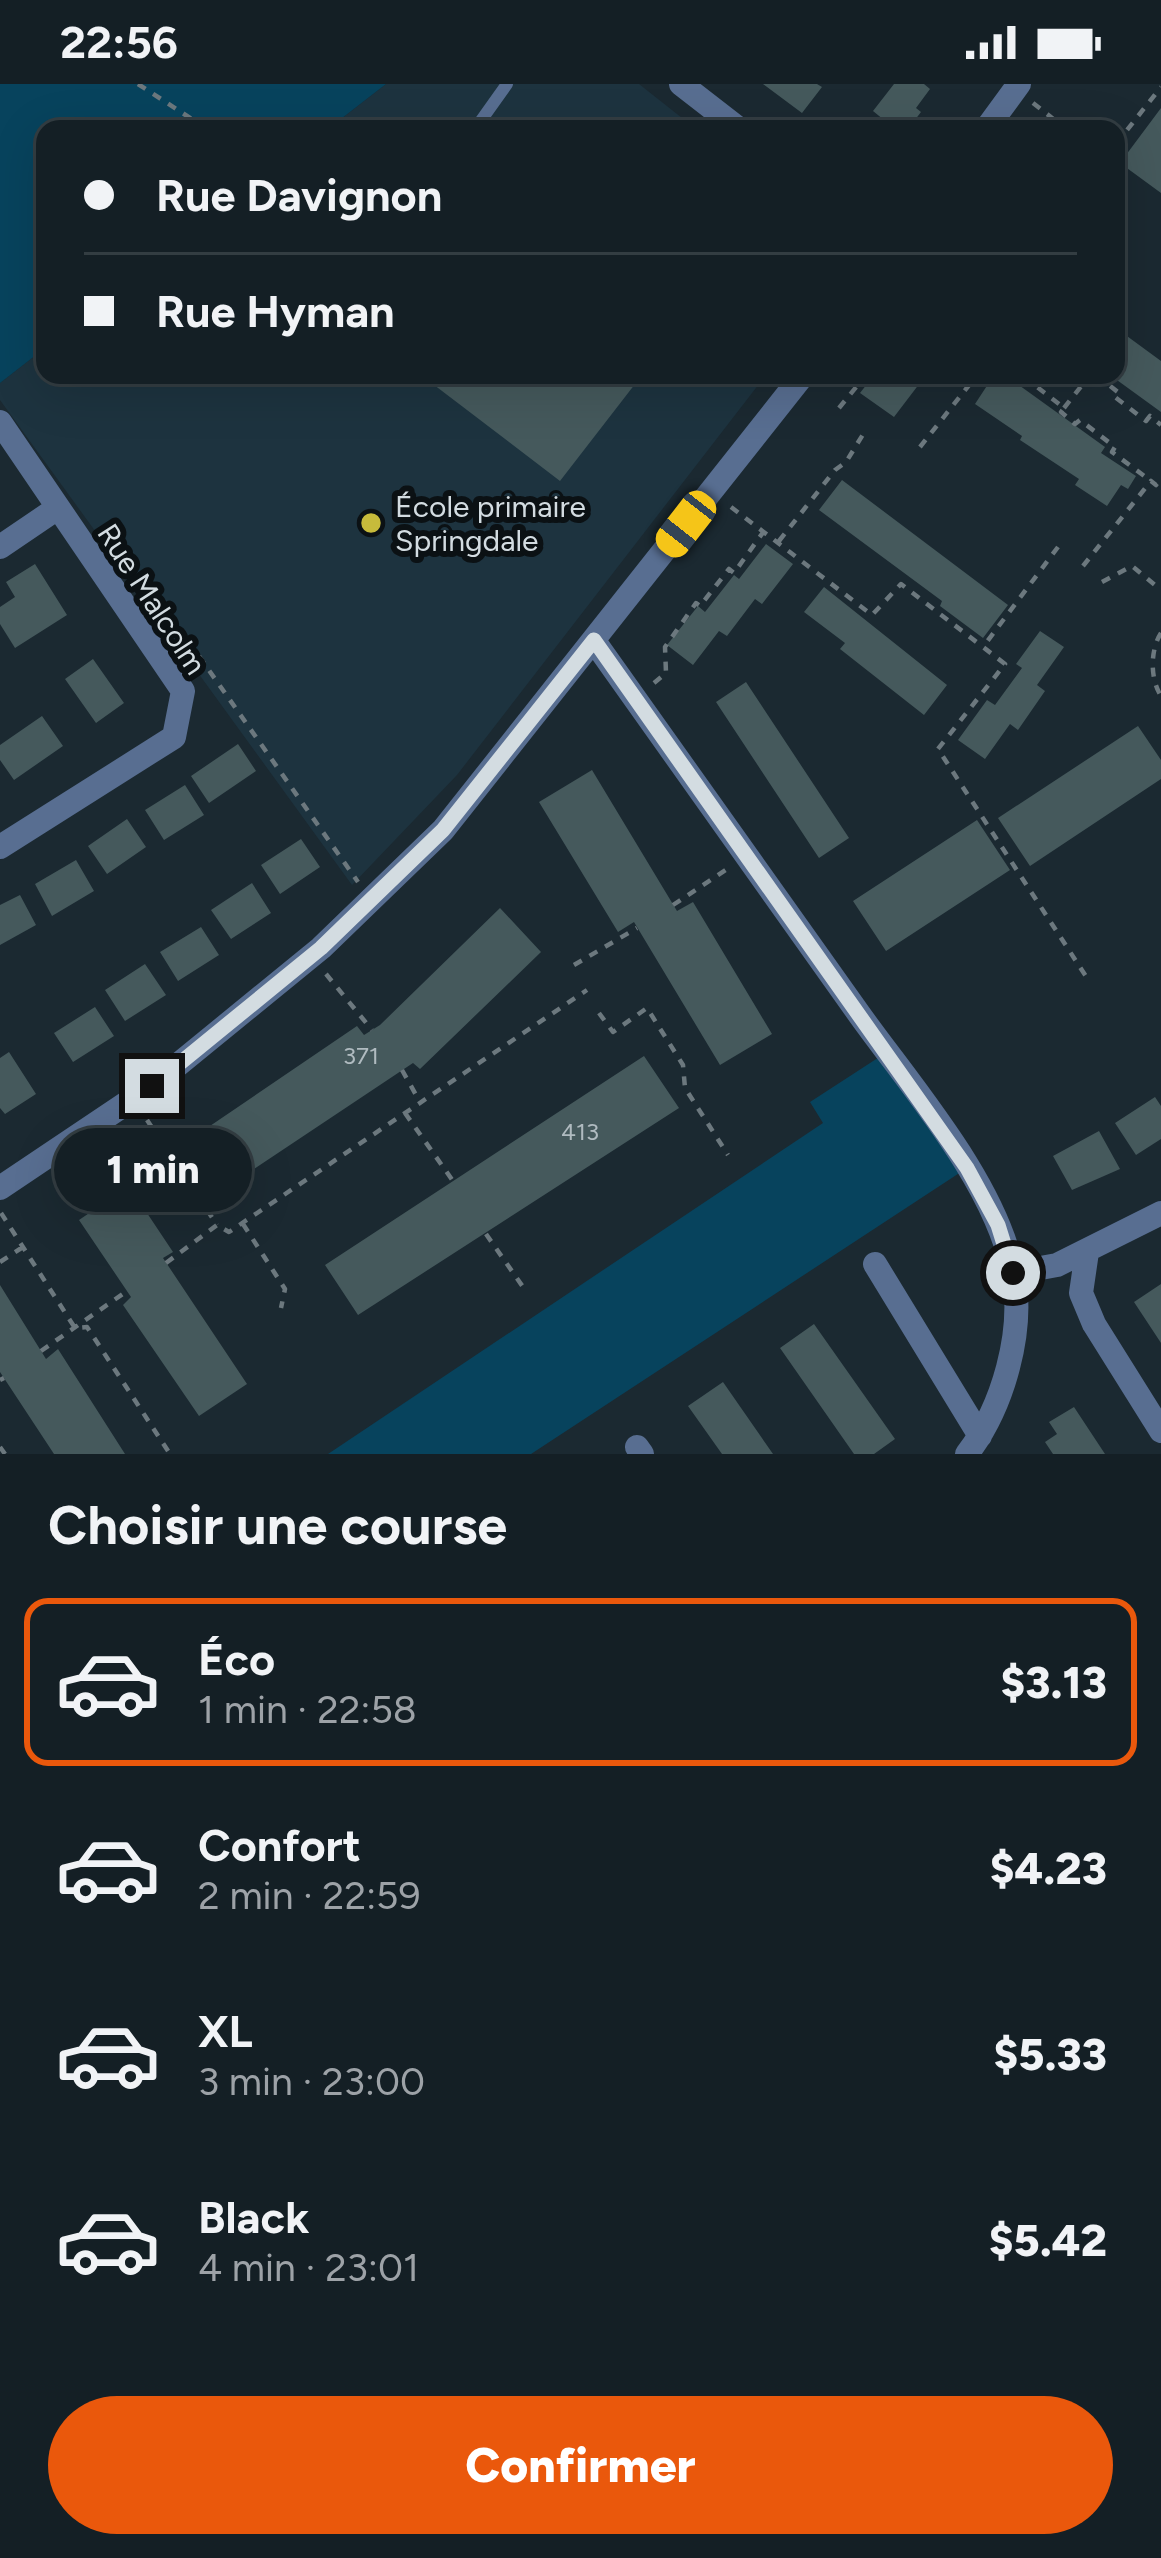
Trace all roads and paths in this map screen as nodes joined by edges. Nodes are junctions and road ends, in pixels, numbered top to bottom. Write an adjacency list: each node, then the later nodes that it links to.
1 (138, 84): 6 (path)
2 (506, 84): 7 (lane)
3 (681, 84): 8 (street)
4 (1017, 87): 9 (street); 10 (path)
5 (1161, 87): 11 (path)
6 (193, 120)
7 (481, 120)
8 (727, 120)
9 (993, 120)
10 (1056, 120)
11 (1125, 133)
12 (796, 384): 26 (street)
13 (859, 384): 18 (path)
14 (970, 384): 23 (path)
15 (1033, 384): 19 (path)
16 (1085, 384): 19 (path)
17 (1106, 384): 21 (path)
18 (839, 408)
19 (1064, 408): 25 (path)
20 (0, 422): 27 (street, Rue Malcolm)
21 (1161, 424)
22 (866, 428): 29 (path)
23 (920, 447)
24 (1161, 478): 25 (path)
25 (1151, 481): 32 (path)
26 (711, 492): 28 (path); 36 (street)
27 (56, 509): 30 (street, Rue Malcolm); 38 (street, Rue Malcolm)
28 (764, 531): 29 (path); 39 (path)
29 (778, 542): 37 (path)
30 (0, 547)
31 (1058, 547): 37 (path)
32 (1083, 566)
33 (1102, 581): 34 (path)
34 (1161, 590)
35 (1161, 633): 40 (path)
36 (594, 640): 42 (street); 43 (street)
37 (983, 647): 48 (path)
38 (166, 667): 41 (street, Rue Malcolm); 43 (path)
39 (649, 687)
40 (1161, 696)
41 (0, 847)
42 (747, 856): 44 (path); 69 (street)
43 (370, 900): 46 (street)
44 (674, 905)
45 (637, 928): 47 (path)
46 (311, 956): 51 (path); 53 (street)
47 (574, 965)
48 (1089, 982)
49 (587, 990): 54 (path)
50 (599, 1013): 56 (path)
51 (372, 1030)
52 (402, 1070): 54 (path)
53 (132, 1099): 58 (street); 62 (path)
54 (420, 1102): 55 (path)
55 (405, 1113): 57 (path); 61 (path)
56 (728, 1155)
57 (453, 1181)
58 (0, 1188)
59 (0, 1212): 64 (path)
60 (1161, 1213): 65 (street)
61 (242, 1222): 62 (path); 72 (path)
62 (217, 1225): 67 (path)
63 (486, 1234): 70 (path)
64 (23, 1247): 66 (path); 73 (path)
65 (1088, 1252): 69 (street); 75 (street)
66 (0, 1262)
67 (166, 1263)
68 (874, 1264): 76 (street)
69 (1013, 1273): 76 (street)
70 (523, 1287)
71 (127, 1291): 73 (path)
72 (281, 1308)
73 (75, 1328): 74 (path); 79 (path)
74 (41, 1351)
75 (1161, 1432)
76 (973, 1445)
77 (0, 1447): 78 (path)
78 (5, 1454)
79 (170, 1454)

